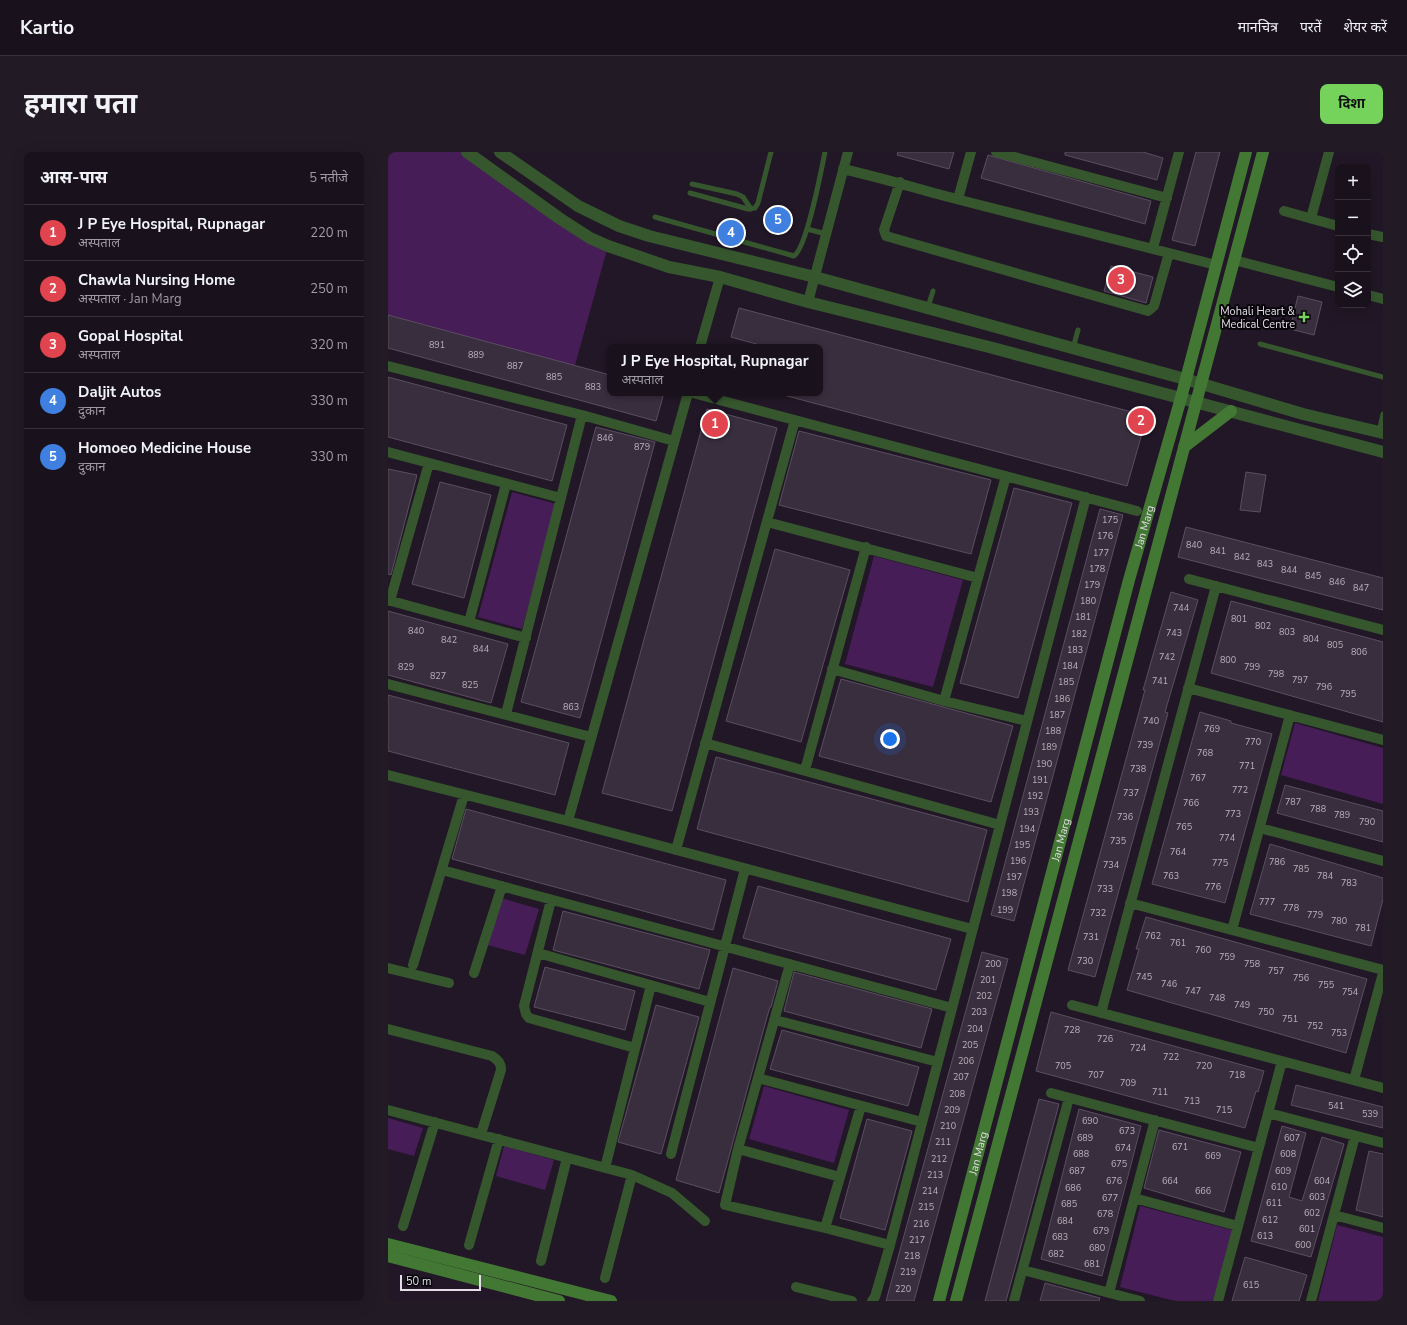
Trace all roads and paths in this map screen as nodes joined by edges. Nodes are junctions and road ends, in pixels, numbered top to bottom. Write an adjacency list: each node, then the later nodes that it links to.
1 (467, 152): 17 (street)
2 (500, 152): 13 (street)
3 (771, 152): 20 (lane)
4 (825, 152): 25 (lane)
5 (848, 152): 12 (street)
6 (971, 152): 19 (street)
7 (996, 152): 18 (street)
8 (1179, 152): 18 (street)
9 (1246, 152): 32 (main road, Jan Marg)
10 (1264, 152): 31 (main road)
11 (1329, 152): 23 (street)
12 (843, 169): 14 (street); 26 (street)
13 (536, 178): 17 (street); 33 (street)
14 (900, 182): 19 (street); 30 (street)
15 (692, 184): 20 (lane)
16 (690, 193): 20 (lane)
17 (525, 194): 34 (street)
18 (1167, 198): 29 (street)
19 (958, 199): 29 (street)
20 (751, 209)
21 (1284, 210): 23 (street)
22 (655, 217): 25 (lane)
23 (1311, 218): 24 (street)
24 (1335, 225)
25 (807, 229): 26 (lane)
26 (826, 234): 33 (street)
27 (1371, 235): 28 (street)
28 (1383, 238)
29 (1153, 248): 30 (street)
30 (1169, 253): 32 (street)
31 (1234, 260): 35 (street); 48 (main road)
32 (1216, 265): 47 (main road, Jan Marg)
33 (815, 277): 39 (street); 40 (street)
34 (720, 278): 39 (street); 42 (street)
35 (1335, 286)
36 (933, 291): 40 (lane)
37 (1371, 296): 38 (street)
38 (1383, 299)
39 (808, 302): 51 (street)
40 (928, 308): 44 (street)
41 (1078, 330): 44 (lane)
42 (701, 344)
43 (1260, 344): 46 (lane)
44 (1073, 348): 47 (street)
45 (388, 366): 55 (street)
46 (1383, 377)
47 (1185, 379): 48 (street); 51 (main road, Jan Marg)
48 (1201, 384): 52 (main road); 57 (street)
49 (687, 396): 58 (street)
50 (704, 396): 56 (street)
51 (1181, 398): 52 (street); 162 (main road, Jan Marg)
52 (1196, 402): 53 (street); 59 (main road)
53 (1231, 411): 59 (main road); 61 (street)
54 (1383, 414): 57 (lane)
55 (582, 415): 58 (street); 66 (street)
56 (795, 420): 63 (street); 68 (street)
57 (1381, 433)
58 (674, 441): 84 (street)
59 (1184, 447): 163 (main road)
60 (388, 452): 62 (street)
61 (1383, 452)
62 (429, 463): 64 (street); 73 (street)
63 (1006, 476): 65 (street); 70 (street)
64 (506, 484): 66 (street); 74 (street)
65 (1086, 497): 67 (street); 83 (street)
66 (561, 498): 76 (street)
67 (1137, 511)
68 (767, 522): 69 (street); 86 (street)
69 (866, 547): 70 (street); 77 (street)
70 (978, 578): 80 (street)
71 (1189, 579): 72 (street)
72 (1216, 586): 75 (street); 79 (street)
73 (389, 600): 74 (street)
74 (470, 622): 76 (street)
75 (1383, 630)
76 (526, 638): 81 (street)
77 (832, 669): 80 (street); 87 (street)
78 (388, 684): 81 (street)
79 (1188, 688): 82 (street); 99 (street)
80 (944, 700): 83 (street)
81 (506, 714): 84 (street)
82 (1290, 715): 85 (street); 92 (street)
83 (1027, 721): 91 (street)
84 (591, 737): 90 (street)
85 (1383, 740)
86 (706, 743): 87 (street); 93 (street)
87 (804, 770): 91 (street)
88 (388, 775): 89 (street)
89 (464, 795): 90 (street); 96 (street)
90 (568, 821): 93 (street)
91 (1000, 825): 100 (street)
92 (1260, 828): 94 (street); 101 (street)
93 (676, 850): 95 (street)
94 (1383, 861)
95 (745, 869): 100 (street); 102 (street)
96 (442, 870): 97 (street); 105 (street)
97 (502, 886): 98 (street); 108 (street)
98 (551, 900): 102 (street); 103 (street)
99 (1130, 903): 101 (street); 114 (street)
100 (972, 929): 113 (street)
101 (1232, 930): 107 (street)
102 (725, 947): 104 (street); 111 (street)
103 (538, 953): 110 (street); 117 (street)
104 (790, 964): 113 (street); 115 (street)
105 (413, 965)
106 (388, 968): 109 (street)
107 (1383, 971): 121 (street)
108 (474, 973)
109 (448, 983)
110 (651, 985): 111 (street); 117 (street)
111 (710, 1002): 137 (street)
112 (1072, 1005): 114 (street)
113 (952, 1008): 119 (street)
114 (1101, 1013): 118 (street)
115 (775, 1020): 119 (street); 120 (street)
116 (388, 1029): 131 (street)
117 (635, 1048): 139 (street)
118 (1282, 1061): 121 (street); 127 (street)
119 (938, 1062): 130 (street)
120 (758, 1078): 125 (street); 136 (street)
121 (1354, 1080): 122 (street)
122 (1383, 1088)
123 (1051, 1093): 124 (street)
124 (1069, 1098): 128 (street); 154 (street)
125 (861, 1106): 130 (street); 141 (street)
126 (388, 1110): 129 (street)
127 (1268, 1113): 132 (street); 135 (street)
128 (1155, 1120): 135 (street); 142 (street)
129 (435, 1122): 131 (street); 145 (street)
130 (922, 1122): 150 (street)
131 (481, 1134): 133 (street)
132 (1355, 1136): 134 (street); 143 (street)
133 (499, 1139): 138 (street); 151 (street)
134 (1383, 1143)
135 (1259, 1148): 146 (street)
136 (738, 1149): 141 (street); 147 (street)
137 (671, 1154)
138 (567, 1158): 139 (street); 153 (street)
139 (605, 1168): 140 (street)
140 (632, 1175): 144 (street); 155 (street)
141 (840, 1177): 147 (street)
142 (1134, 1198): 146 (street); 157 (street)
143 (1334, 1215): 148 (street); 167 (street)
144 (705, 1221)
145 (403, 1226)
146 (1238, 1226): 166 (street)
147 (825, 1228): 150 (street)
148 (1383, 1228)
149 (388, 1244): 159 (main road)
150 (890, 1245): 161 (street)
151 (469, 1246)
152 (388, 1256): 158 (main road)
153 (541, 1261)
154 (1023, 1270): 157 (street); 164 (street)
155 (604, 1278)
156 (796, 1287): 160 (street)
157 (1109, 1293): 165 (street)
158 (559, 1301)
159 (611, 1301)
160 (852, 1301)
161 (872, 1301)
162 (939, 1301)
163 (956, 1301)
164 (1014, 1301)
165 (1140, 1301)
166 (1218, 1301)
167 (1311, 1301)

